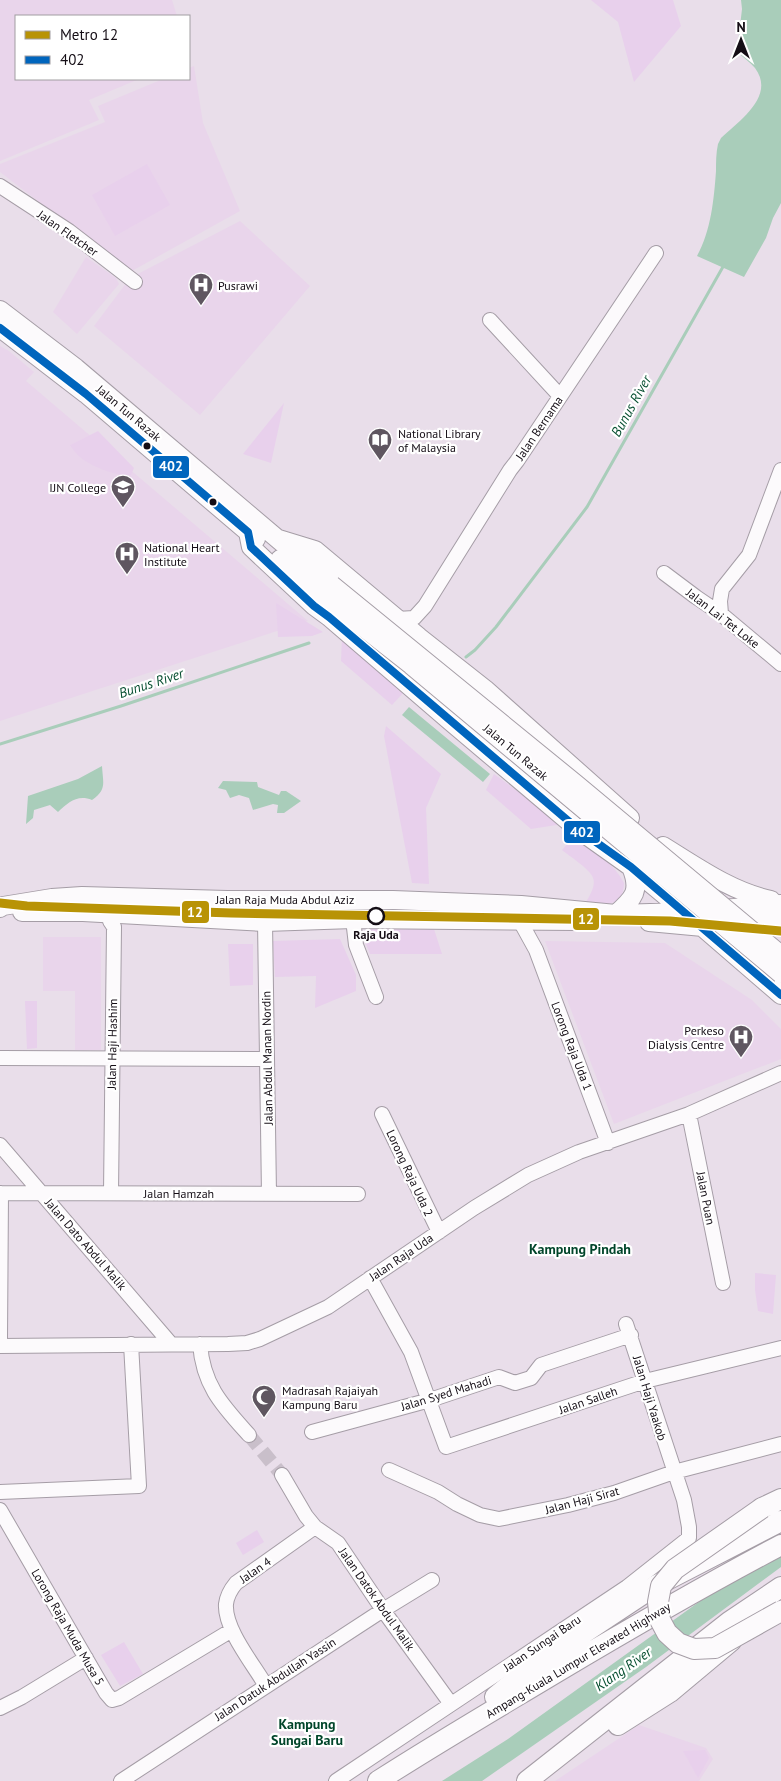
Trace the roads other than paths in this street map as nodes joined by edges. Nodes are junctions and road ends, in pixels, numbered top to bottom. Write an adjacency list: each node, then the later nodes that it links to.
1 (0, 186): 3 (street, Jalan Fletcher)
2 (656, 253): 7 (street, Jalan Bernama)
3 (135, 282)
4 (0, 310): 10 (main road, Jalan Tun Razak)
5 (495, 325): 7 (street)
6 (0, 328): 9 (main road, Jalan Tun Razak)
7 (560, 396): 13 (street, Jalan Bernama)
8 (781, 470): 14 (street)
9 (248, 532): 12 (main road, Jalan Tun Razak); 19 (main road, Jalan Tun Razak)
10 (279, 539): 12 (main road, Jalan Tun Razak); 15 (main road, Jalan Tun Razak)
11 (664, 572): 14 (street, Jalan Lai Tet Loke)
12 (328, 590): 38 (main road, Jalan Tun Razak, bridge); 39 (main road, Jalan Tun Razak, bridge)
13 (425, 606): 15 (street, Jalan Bernama); 16 (street, Jalan Bernama)
14 (721, 614): 17 (street, Jalan Lai Tet Loke)
15 (397, 618): 16 (main road, Jalan Tun Razak)
16 (419, 637): 18 (main road, Jalan Tun Razak)
17 (781, 664)
18 (598, 791): 19 (main road); 20 (main road, Jalan Tun Razak)
19 (563, 816): 21 (main road, Jalan Tun Razak)
20 (663, 846): 22 (main road); 24 (main road, Jalan Tun Razak)
21 (631, 868): 26 (main road, Jalan Tun Razak); 29 (main road)
22 (781, 903): 24 (main road, Jalan Raja Muda Abdul Aziz)
23 (0, 908): 25 (main road, Jalan Raja Muda Abdul Aziz)
24 (732, 908): 26 (main road, Jalan Raja Muda Abdul Aziz); 34 (main road, Jalan Tun Razak)
25 (115, 910): 27 (main road, Jalan Raja Muda Abdul Aziz); 28 (main road, Jalan Raja Muda Abdul Aziz); 32 (main road, Jalan Raja Muda Abdul Aziz); 43 (street, Jalan Haji Hashim)
26 (684, 912): 29 (main road, Jalan Raja Muda Abdul Aziz); 35 (main road, Jalan Tun Razak)
27 (0, 913)
28 (521, 913): 29 (main road, Jalan Raja Muda Abdul Aziz); 30 (main road, Jalan Raja Muda Abdul Aziz); 31 (main road, Jalan Raja Muda Abdul Aziz); 37 (street, Lorong Raja Uda 1)
29 (616, 914)
30 (353, 919): 32 (main road, Jalan Raja Muda Abdul Aziz); 41 (street)
31 (545, 921): 35 (main road, Jalan Raja Muda Abdul Aziz); 37 (street)
32 (265, 922): 44 (street, Jalan Abdul Manan Nordin)
33 (781, 922): 34 (main road, Jalan Raja Muda Abdul Aziz)
34 (753, 924): 35 (main road, Jalan Raja Muda Abdul Aziz); 36 (main road, Jalan Tun Razak)
35 (703, 927): 40 (main road, Jalan Tun Razak)
36 (781, 948)
37 (536, 950): 48 (street, Lorong Raja Uda 1)
38 (781, 955)
39 (781, 974)
40 (781, 995)
41 (376, 997)
42 (0, 1058): 43 (street)
43 (112, 1058): 44 (street); 52 (street, Jalan Haji Hashim)
44 (267, 1058): 53 (street, Jalan Abdul Manan Nordin)
45 (781, 1073): 47 (street, Jalan Raja Uda)
46 (382, 1114): 55 (street, Lorong Raja Uda 2)
47 (689, 1114): 48 (street, Jalan Raja Uda); 57 (street, Jalan Puan)
48 (608, 1143): 55 (street, Jalan Raja Uda)
49 (0, 1145): 50 (street, Jalan Dato Abdul Malik)
50 (41, 1192): 51 (street, Jalan Hamzah); 52 (street, Jalan Hamzah); 61 (street, Jalan Dato Abdul Malik)
51 (0, 1193): 59 (street)
52 (111, 1193): 53 (street, Jalan Hamzah)
53 (269, 1194): 54 (street, Jalan Hamzah)
54 (358, 1194)
55 (439, 1232): 56 (street, Jalan Raja Uda)
56 (370, 1278): 62 (street, Jalan Raja Uda); 66 (street)
57 (724, 1283)
58 (628, 1330): 65 (street, Jalan Haji Yaakob); 66 (street, Jalan Syed Mahadi)
59 (0, 1340)
60 (131, 1344): 61 (street, Jalan Raja Uda); 63 (street, Jalan Raja Uda); 73 (street)
61 (172, 1344): 62 (street, Jalan Raja Uda)
62 (200, 1344): 68 (street)
63 (0, 1346)
64 (781, 1348): 65 (street, Jalan Salleh)
65 (645, 1381): 66 (street, Jalan Salleh); 71 (street, Jalan Haji Yaakob)
66 (430, 1400): 67 (street, Jalan Syed Mahadi)
67 (312, 1432)
68 (249, 1436)
69 (781, 1444): 71 (street, Jalan Haji Sirat)
70 (389, 1470): 71 (street, Jalan Haji Sirat)
71 (674, 1472): 87 (street, Jalan Sungai Baru)
72 (282, 1475): 77 (street, Jalan Datok Abdul Malik)
73 (0, 1492)
74 (781, 1499): 83 (highway, bridge)
75 (0, 1510): 85 (street, Lorong Raja Muda Musa 5)
76 (781, 1522): 89 (highway, bridge)
77 (315, 1528): 82 (street, Jalan Datok Abdul Malik); 84 (street, Jalan 4)
78 (781, 1545): 89 (highway, Ampang-Kuala Lumpur Elevated Highway)
79 (432, 1580): 82 (street, Jalan Datuk Abdullah Yassin)
80 (781, 1587): 93 (highway)
81 (781, 1600): 93 (highway)
82 (383, 1610): 86 (street, Jalan Datuk Abdullah Yassin); 87 (street, Jalan Datok Abdul Malik)
83 (781, 1611)
84 (232, 1630): 85 (street, Lorong Raja Muda Musa 5); 86 (street, Jalan 4)
85 (86, 1658): 88 (street)
86 (266, 1686): 90 (street, Jalan Datuk Abdullah Yassin)
87 (451, 1704): 91 (street, Jalan Sungai Baru)
88 (0, 1708)
89 (434, 1744): 92 (highway, Ampang-Kuala Lumpur Elevated Highway)
90 (121, 1781)
91 (336, 1781)
92 (378, 1781)
93 (528, 1781)

